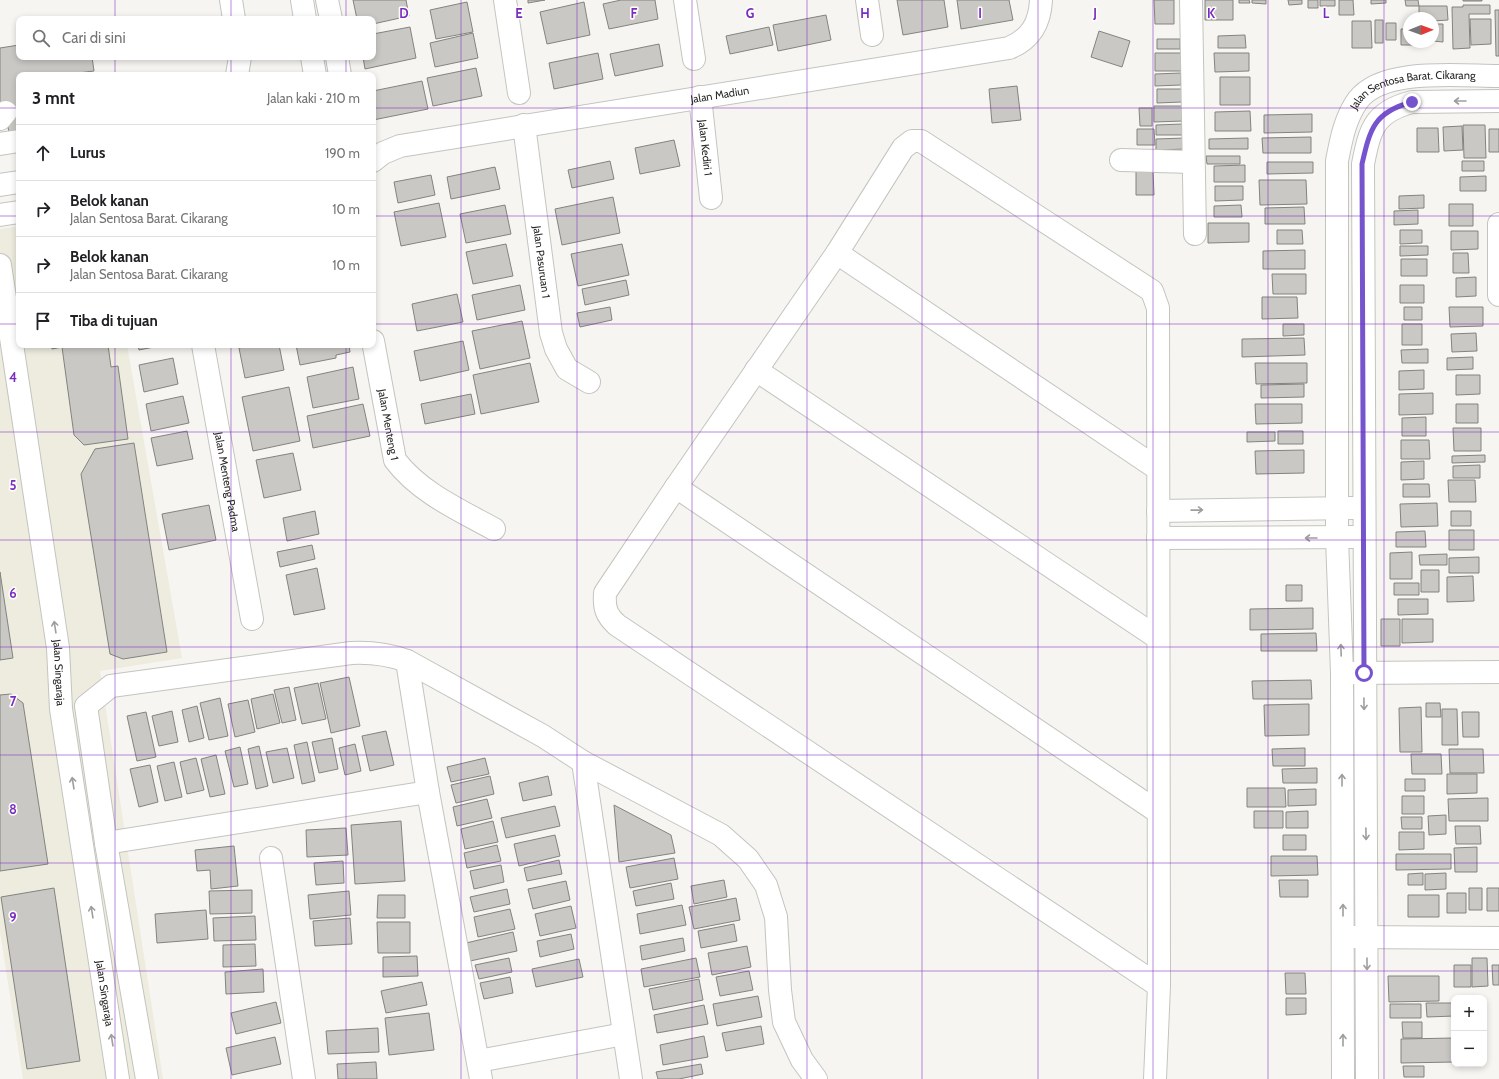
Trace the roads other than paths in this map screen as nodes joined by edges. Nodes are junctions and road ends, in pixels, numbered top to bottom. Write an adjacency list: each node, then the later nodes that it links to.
1 (231, 0): 9 (street)
2 (302, 0): 10 (street)
3 (328, 0): 11 (street)
4 (505, 0): 21 (street)
5 (685, 0): 13 (street)
6 (867, 0): 12 (street)
7 (1041, 0): 22 (street, Jalan Madiun)
8 (1191, 0): 29 (street)
9 (234, 16)
10 (305, 16)
11 (331, 16)
12 (872, 35)
13 (694, 59)
14 (240, 60): 17 (street)
15 (312, 60): 18 (street)
16 (338, 60): 19 (street)
17 (238, 72)
18 (314, 72)
19 (340, 72)
20 (1499, 76): 48 (street, Jalan Sentosa Barat. Cikarang)
21 (519, 93)
22 (700, 97): 24 (street, Jalan Madiun); 32 (street, Jalan Kediri 1)
23 (1499, 101): 47 (street, Jalan Sentosa Barat. Cikarang, one-way to 47)
24 (524, 126): 27 (street, Jalan Madiun); 44 (street, Jalan Pasuruan 1)
25 (16, 141): 26 (street)
26 (0, 144)
27 (376, 159)
28 (1121, 160): 29 (street)
29 (1192, 162): 36 (street)
30 (16, 182): 31 (street)
31 (0, 185)
32 (711, 198)
33 (16, 212): 34 (street)
34 (0, 215)
35 (1499, 224): 37 (street)
36 (1195, 234)
37 (1499, 245): 40 (street)
38 (837, 253): 43 (street); 45 (street); 45 (street)
39 (0, 265): 71 (street, Jalan Singaraja, one-way to 39)
40 (1499, 295)
41 (204, 348): 54 (street, Jalan Menteng Padma)
42 (374, 348): 50 (street, Jalan Menteng 1)
43 (756, 370): 46 (street); 55 (street)
44 (589, 382)
45 (1158, 469): 49 (street)
46 (676, 487): 62 (street); 68 (street)
47 (1364, 507): 48 (street); 51 (street)
48 (1338, 508): 49 (street, one-way to 48); 53 (street, Jalan Sentosa Barat. Cikarang)
49 (1158, 511): 52 (street)
50 (494, 529)
51 (1363, 536): 53 (street); 59 (street)
52 (1158, 538): 53 (street, one-way to 52); 55 (street)
53 (1338, 538): 58 (street, Jalan Sentosa Barat. Cikarang, one-way to 53)
54 (252, 619)
55 (1158, 638): 62 (street)
56 (407, 661): 60 (street); 61 (street); 63 (street)
57 (1499, 672): 59 (street)
58 (1342, 673): 59 (street); 65 (street, Jalan Sentosa Barat. Cikarang, one-way to 58)
59 (1364, 673): 66 (street, one-way to 66)
60 (583, 762): 69 (street); 75 (street)
61 (428, 792): 63 (street); 70 (street)
62 (1158, 812): 68 (street)
63 (106, 843): 72 (street)
64 (271, 858): 73 (street)
65 (1343, 937): 66 (street); 77 (street, Jalan Sentosa Barat. Cikarang, one-way to 65)
66 (1367, 938): 67 (street); 78 (street, one-way to 78)
67 (1499, 938)
68 (1159, 986): 76 (street)
69 (624, 1034): 70 (street); 74 (street)
70 (480, 1070)
71 (118, 1079)
72 (148, 1079)
73 (304, 1079)
74 (631, 1079)
75 (816, 1079)
76 (1155, 1079)
77 (1343, 1079)
78 (1367, 1079)

